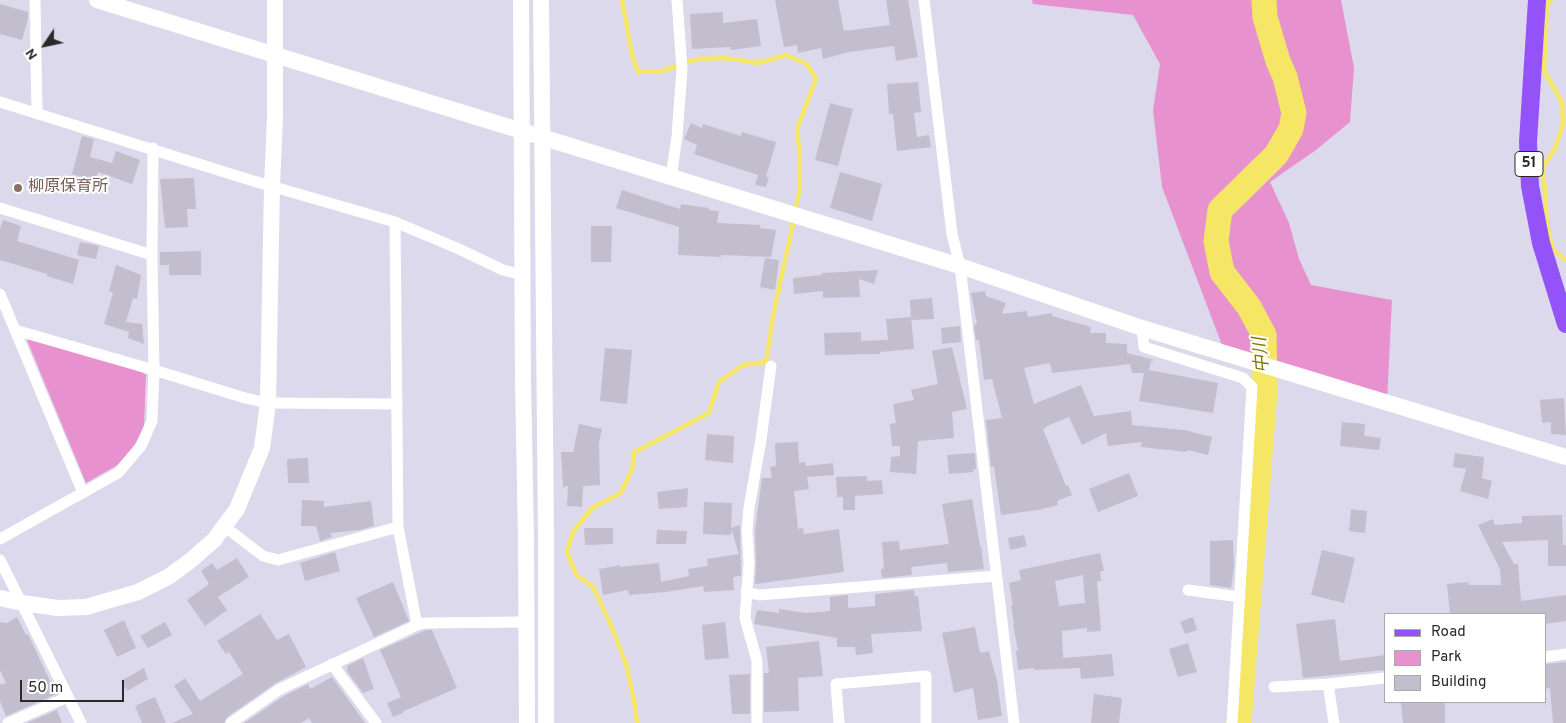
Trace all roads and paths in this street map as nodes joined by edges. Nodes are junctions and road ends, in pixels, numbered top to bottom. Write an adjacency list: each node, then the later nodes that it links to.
1 (35, 0): 11 (street)
2 (97, 0): 9 (street)
3 (275, 0): 9 (street)
4 (521, 0): 12 (street)
5 (541, 0): 13 (street)
6 (677, 0): 15 (street)
7 (924, 0): 20 (street)
8 (1538, 0): 23 (main road, 51)
9 (275, 56): 12 (street); 16 (street)
10 (0, 102): 11 (street)
11 (37, 112): 14 (street)
12 (522, 131): 13 (street); 21 (street)
13 (542, 137): 15 (street); 56 (street)
14 (153, 148): 16 (street); 19 (street)
15 (671, 178): 20 (street)
16 (272, 185): 18 (street); 28 (street)
17 (0, 208): 19 (street)
18 (395, 222): 21 (street); 29 (street)
19 (152, 254): 27 (street)
20 (960, 266): 24 (street); 36 (street)
21 (523, 275): 42 (street)
22 (0, 294): 25 (street)
23 (1566, 324)
24 (1142, 328): 30 (street); 39 (street)
25 (15, 330): 27 (street); 31 (street)
26 (771, 366): 38 (street)
27 (154, 370): 28 (street); 31 (street)
28 (268, 403): 29 (street); 32 (street)
29 (397, 404): 33 (street)
30 (1566, 457)
31 (84, 493): 34 (street)
32 (224, 526): 33 (street); 41 (street)
33 (398, 527): 43 (street)
34 (0, 539)
35 (0, 560): 41 (street)
36 (996, 576): 38 (street); 60 (street)
37 (1188, 590): 39 (street)
38 (746, 592): 57 (street)
39 (1240, 597): 61 (street)
40 (0, 598): 41 (street)
41 (22, 604): 50 (street)
42 (526, 622): 43 (street); 55 (street)
43 (417, 625): 46 (street)
44 (1566, 654): 45 (street)
45 (1546, 657)
46 (332, 664): 53 (street); 54 (street)
47 (1384, 678): 48 (street)
48 (1328, 684): 49 (street); 62 (street)
49 (1274, 687)
50 (68, 697): 51 (street); 52 (street)
51 (8, 723)
52 (81, 723)
53 (231, 723)
54 (376, 723)
55 (526, 723)
56 (546, 723)
57 (757, 723)
58 (839, 723): 59 (street)
59 (926, 723)
60 (1014, 723)
61 (1232, 723)
62 (1334, 723)

